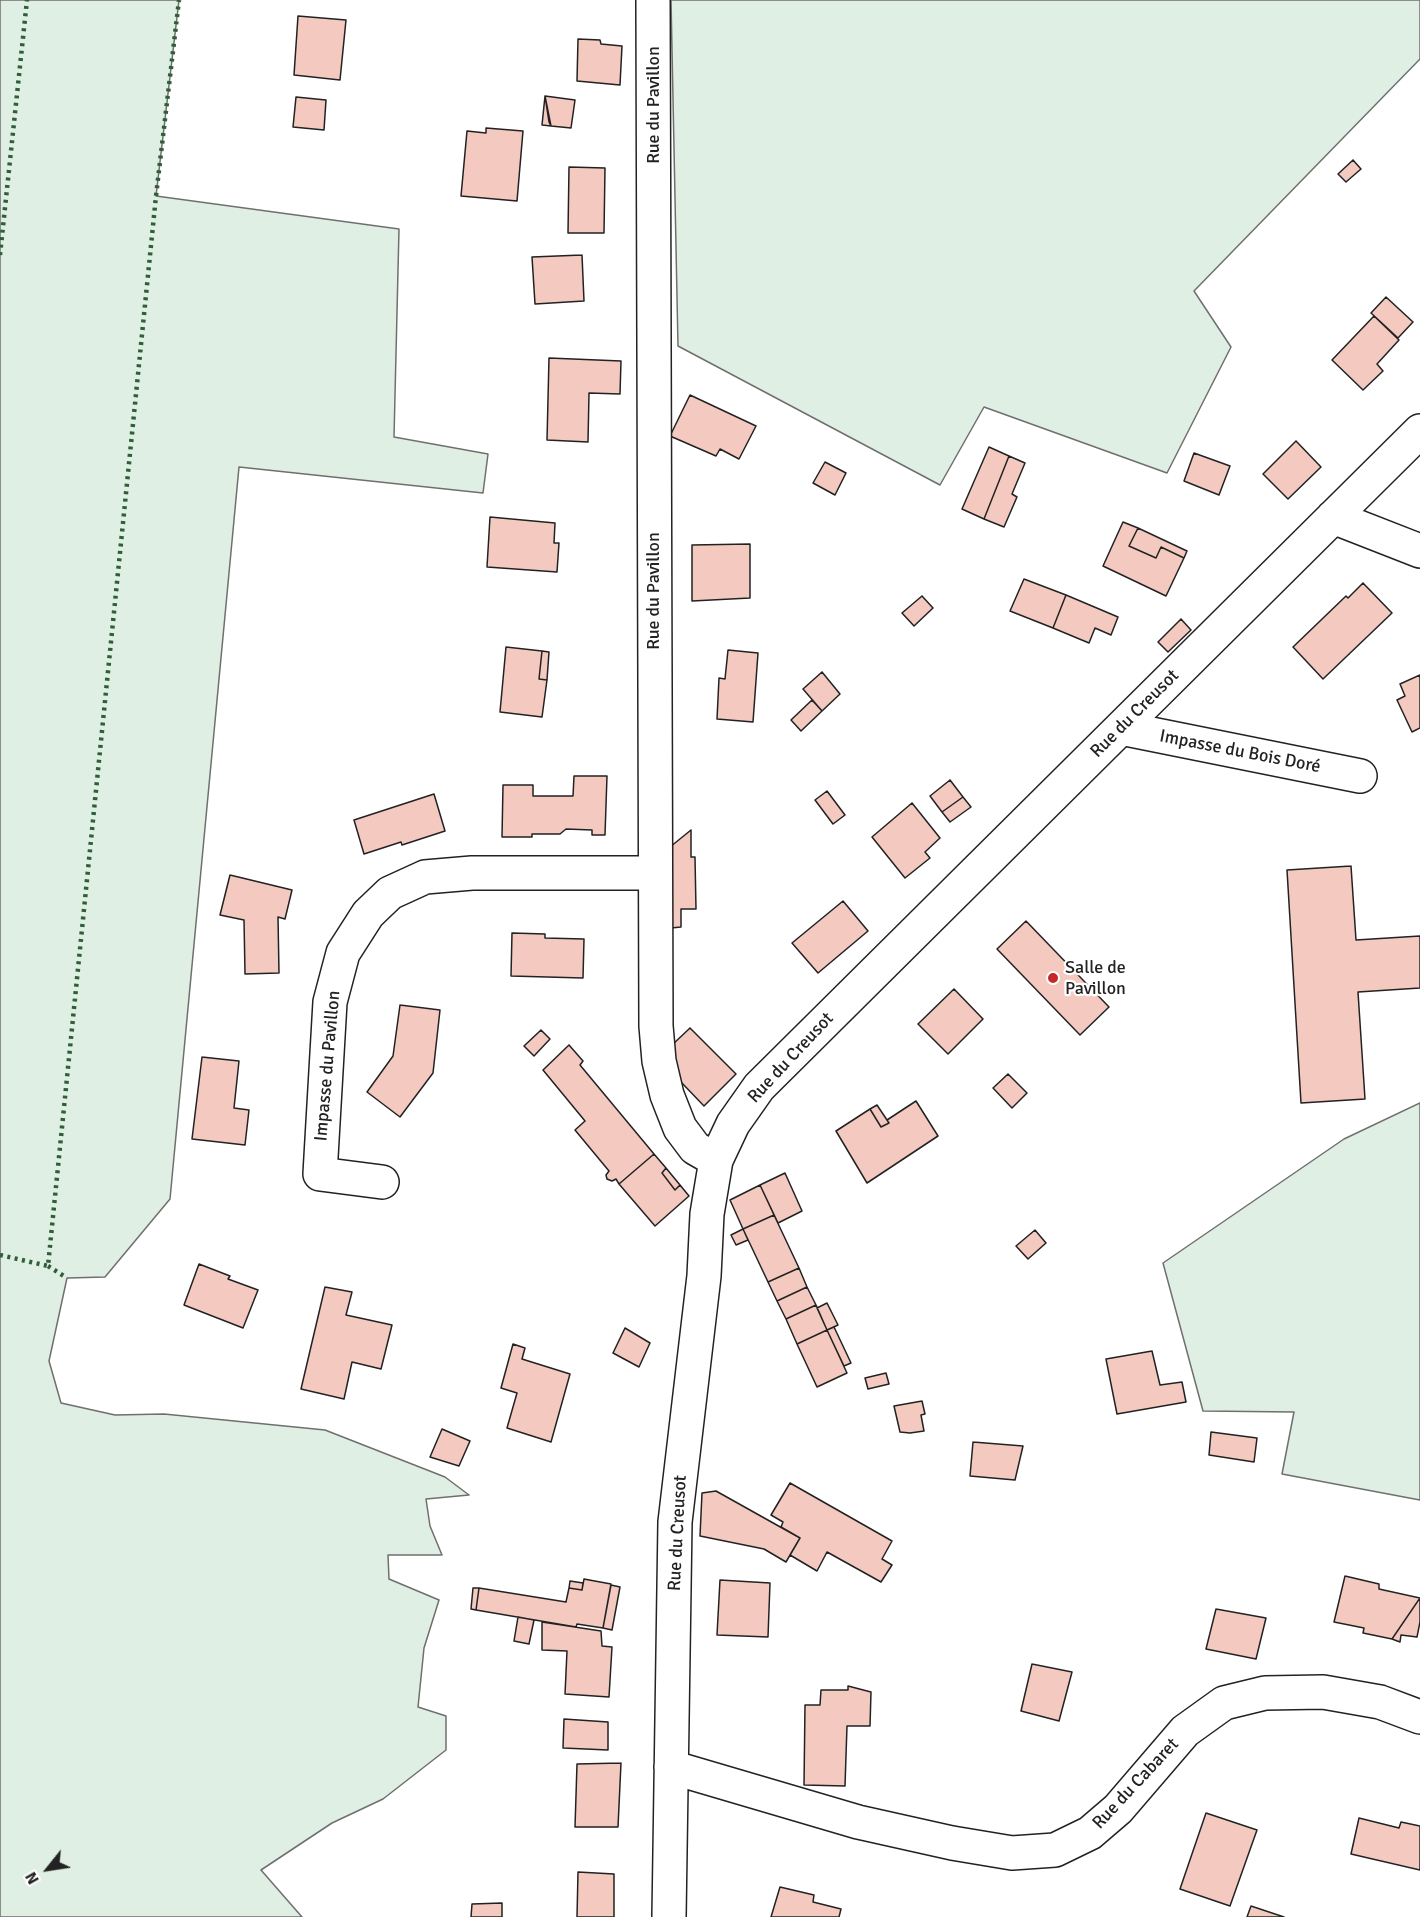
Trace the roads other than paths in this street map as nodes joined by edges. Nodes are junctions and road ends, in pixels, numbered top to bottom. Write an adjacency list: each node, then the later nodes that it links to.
1 (653, 0): 7 (street, Rue du Pavillon)
2 (1420, 431): 3 (street, Rue du Creusot)
3 (1333, 517): 4 (street); 5 (street, Rue du Creusot)
4 (1420, 551)
5 (1121, 728): 6 (street, Impasse du Bois Doré); 8 (street, Rue du Creusot)
6 (1360, 776)
7 (654, 873): 8 (street, Rue du Pavillon); 9 (street, Impasse du Pavillon)
8 (716, 1160): 11 (street, Rue du Creusot)
9 (382, 1182)
10 (1420, 1717): 11 (street, Rue du Cabaret)
11 (671, 1767): 12 (street, Rue du Creusot)
12 (669, 1917)

